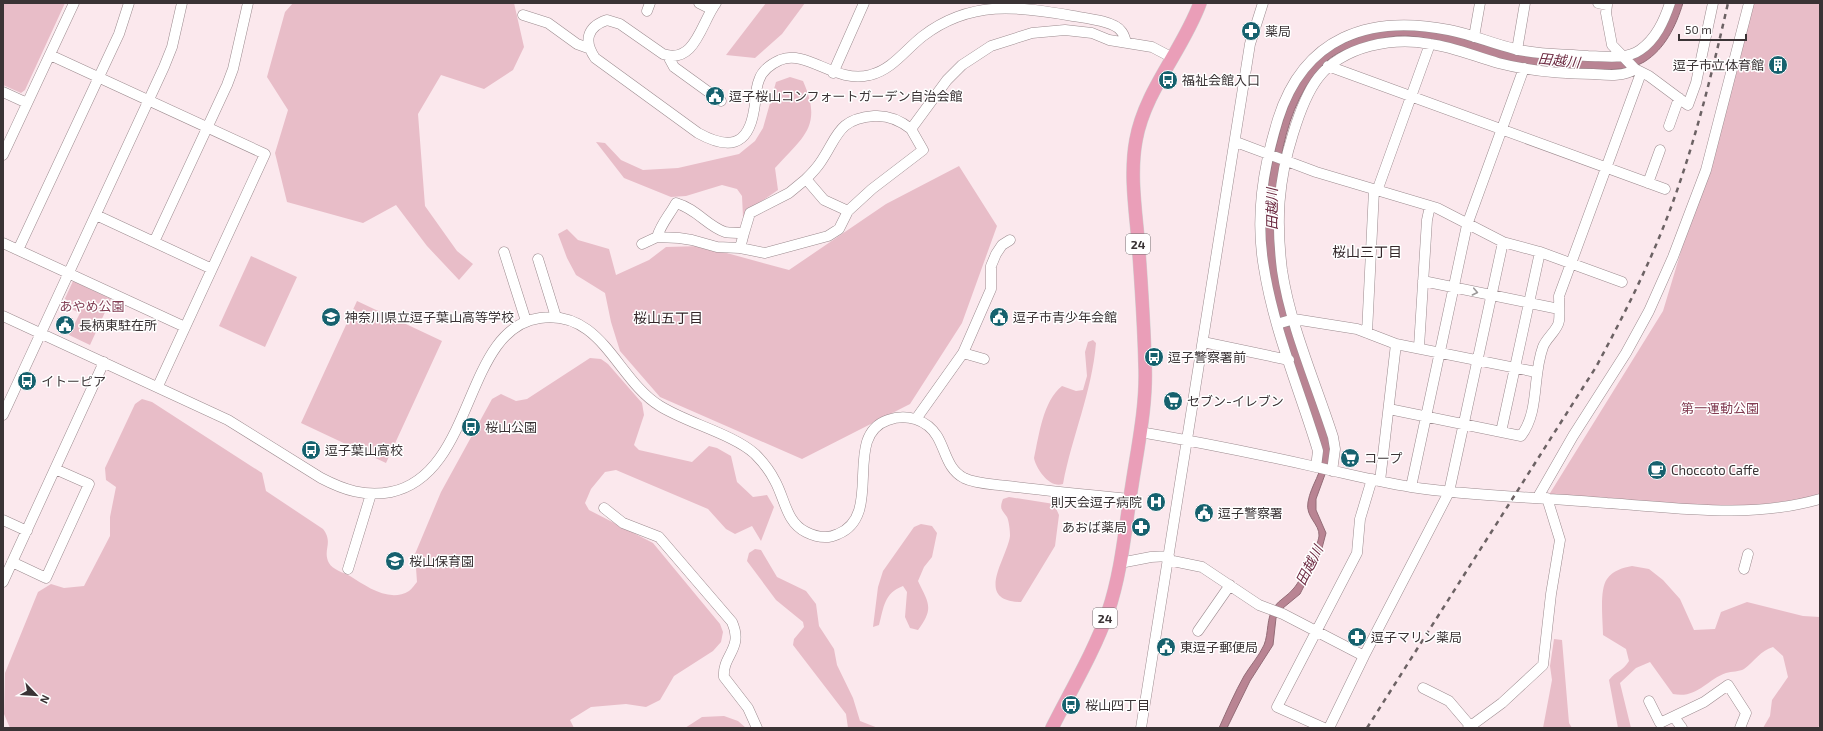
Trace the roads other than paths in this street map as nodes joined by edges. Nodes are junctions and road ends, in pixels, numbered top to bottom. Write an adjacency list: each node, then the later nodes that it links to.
1 (74, 3): 22 (street)
2 (129, 3): 30 (street)
3 (182, 3): 34 (street)
4 (248, 3): 38 (street)
5 (699, 3): 15 (street)
6 (864, 3): 29 (street)
7 (1200, 3): 25 (main road, 24)
8 (1263, 3): 41 (street)
9 (1480, 3): 17 (street)
10 (1526, 3): 21 (street)
11 (1670, 3): 24 (street)
12 (1713, 3): 33 (street)
13 (1749, 3): 111 (street)
14 (1604, 4): 24 (street)
15 (714, 6): 23 (street)
16 (522, 15): 20 (street)
17 (1474, 37): 21 (street); 43 (street)
18 (1126, 42): 25 (street); 29 (street); 39 (street)
19 (1430, 44): 26 (street); 27 (street); 32 (street)
20 (588, 48): 23 (street); 29 (street)
21 (1517, 50): 24 (street)
22 (50, 55): 30 (street); 36 (street)
23 (668, 56): 35 (street)
24 (1623, 57): 28 (street)
25 (1173, 58): 101 (main road, 24)
26 (1328, 66): 32 (street); 45 (street)
27 (1524, 68): 28 (street); 40 (street)
28 (1637, 70): 33 (street); 46 (street)
29 (833, 73)
30 (99, 77): 34 (street); 63 (street)
31 (3, 92): 36 (street)
32 (1411, 97): 40 (street); 50 (street)
33 (1678, 98): 37 (street)
34 (149, 101): 38 (street); 53 (street)
35 (721, 102)
36 (27, 103): 44 (street)
37 (1669, 126)
38 (207, 128): 58 (street); 68 (street)
39 (911, 129): 47 (street); 52 (street)
40 (1502, 130): 46 (street); 54 (street)
41 (1236, 142): 43 (street); 84 (street)
42 (1660, 150): 48 (street)
43 (1269, 154): 45 (street); 80 (street)
44 (3, 155)
45 (1284, 159): 50 (street); 78 (street)
46 (1605, 167): 48 (street); 67 (street)
47 (806, 179): 52 (street); 55 (street)
48 (1648, 183): 49 (street)
49 (1665, 189)
50 (1376, 190): 51 (street); 82 (street)
51 (1430, 206): 54 (street); 70 (street)
52 (848, 211): 62 (street)
53 (96, 215): 58 (street); 69 (street)
54 (1468, 225): 59 (street); 72 (street)
55 (744, 233): 56 (street); 62 (street)
56 (657, 236): 61 (street); 62 (street)
57 (1010, 240): 88 (street)
58 (154, 242): 68 (street)
59 (1503, 242): 65 (street); 73 (street)
60 (3, 243): 63 (street)
61 (642, 244)
62 (740, 248)
63 (18, 250): 69 (street)
64 (504, 252): 79 (street)
65 (1540, 252): 67 (street); 74 (street)
66 (538, 259): 77 (street)
67 (1571, 263): 71 (street); 75 (street)
68 (212, 269): 81 (street)
69 (69, 274): 81 (street); 83 (street)
70 (1423, 281): 72 (street); 86 (street)
71 (1622, 282)
72 (1454, 288): 73 (street, one-way to 73); 87 (street)
73 (1492, 295): 74 (street); 91 (street)
74 (1529, 303): 75 (street); 93 (street)
75 (1559, 309): 94 (street)
76 (3, 316): 83 (street)
77 (556, 318): 79 (street); 99 (street)
78 (1293, 319): 80 (street); 82 (street); 106 (street)
79 (526, 321): 110 (street)
80 (1278, 324): 90 (street)
81 (185, 327): 95 (street)
82 (1366, 333): 85 (street)
83 (41, 334): 92 (street); 97 (street)
84 (1203, 342): 90 (street); 103 (street)
85 (1396, 344): 86 (street); 96 (street)
86 (1419, 347): 87 (street)
87 (1440, 352): 91 (street); 98 (street)
88 (963, 353): 89 (street); 99 (street)
89 (984, 359)
90 (1289, 360): 104 (street)
91 (1478, 360): 93 (street); 100 (street)
92 (104, 362): 95 (street); 105 (street)
93 (1515, 368): 94 (street); 102 (street)
94 (1536, 372): 102 (street)
95 (158, 386): 110 (street)
96 (1389, 409): 98 (street); 107 (street)
97 (3, 415)
98 (1426, 416): 100 (street); 108 (street)
99 (916, 419): 112 (street)
100 (1464, 424): 102 (street); 109 (street)
101 (1140, 432): 103 (street); 112 (main road, 24)
102 (1501, 432)
103 (1187, 440): 104 (street); 118 (street)
104 (1317, 467): 106 (street)
105 (55, 469): 116 (street); 119 (street)
106 (1331, 470): 107 (street)
107 (1376, 480): 108 (street); 126 (street)
108 (1411, 487): 109 (street)
109 (1449, 492): 111 (street); 127 (street)
110 (371, 494): 121 (street)
111 (1542, 498): 113 (street); 136 (street)
112 (1130, 499): 120 (main road, 24)
113 (1820, 499)
114 (604, 508): 131 (street)
115 (3, 520): 116 (street)
116 (26, 531): 119 (street)
117 (1748, 554): 122 (street)
118 (1168, 558): 120 (street); 124 (street); 133 (street)
119 (12, 562): 123 (street)
120 (1120, 563): 132 (main road, 24)
121 (348, 569)
122 (1744, 569)
123 (3, 582)
124 (1230, 585): 125 (street); 126 (street)
125 (1198, 631)
126 (1316, 632): 127 (street); 134 (street)
127 (1364, 656): 135 (street)
128 (1423, 688): 136 (street)
129 (1649, 701): 130 (street)
130 (1674, 717): 137 (street); 138 (street)
131 (757, 728)
132 (1052, 728)
133 (1141, 728)
134 (1324, 728)
135 (1329, 728)
136 (1470, 728)
137 (1682, 728)
138 (1740, 728)

